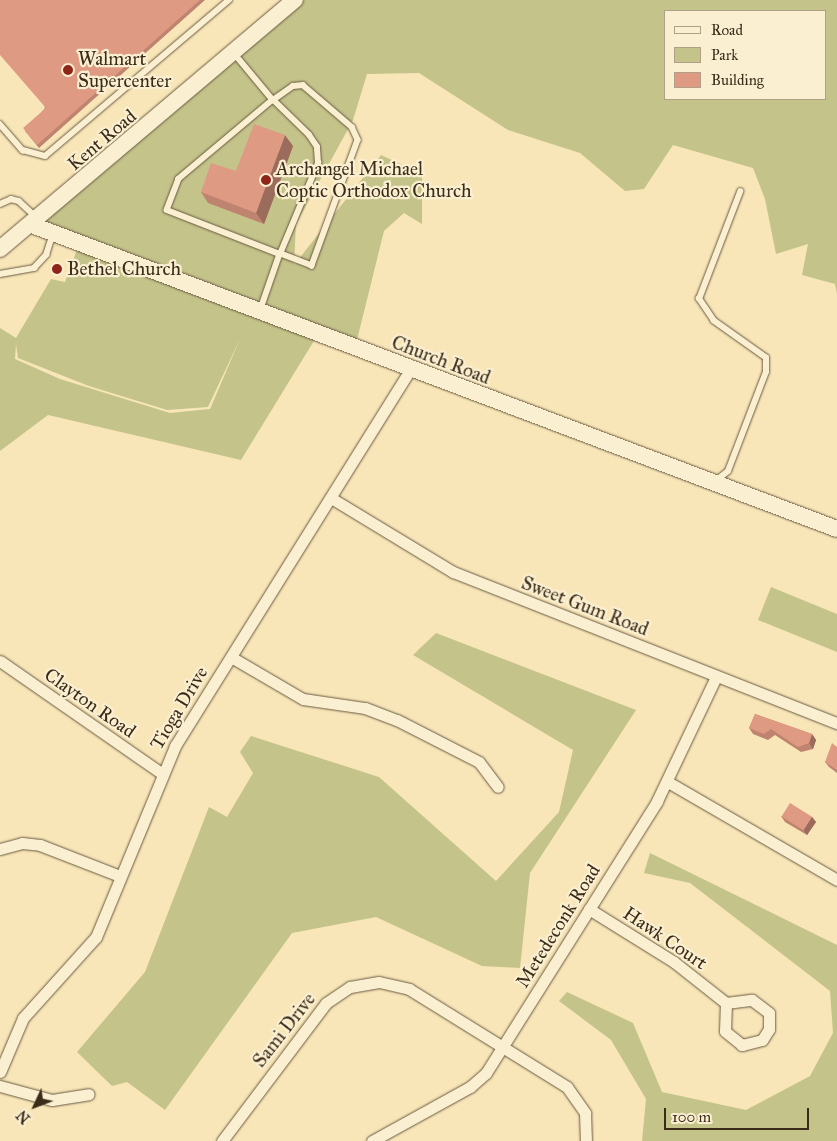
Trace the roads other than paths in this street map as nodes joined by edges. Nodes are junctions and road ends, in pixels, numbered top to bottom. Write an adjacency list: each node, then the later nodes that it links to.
1 (229, 0): 5 (lane)
2 (295, 0): 3 (street, Kent Road)
3 (234, 53): 4 (lane); 8 (street, Kent Road)
4 (273, 100): 11 (lane); 11 (lane); 11 (lane)
5 (0, 124)
6 (740, 192): 15 (lane)
7 (0, 204): 8 (lane)
8 (35, 222): 9 (street, Church Road); 10 (street, Kent Road)
9 (54, 233): 12 (lane); 13 (street, Church Road)
10 (0, 249)
11 (280, 254): 13 (lane)
12 (0, 274)
13 (261, 312): 14 (street, Church Road)
14 (410, 370): 16 (street, Church Road); 18 (street, Tioga Drive)
15 (728, 471): 16 (lane); 17 (lane)
16 (713, 484): 17 (street, Church Road)
17 (730, 490): 19 (street, Church Road)
18 (331, 498): 20 (street, Tioga Drive); 22 (street, Sweet Gum Road)
19 (837, 528)
20 (230, 657): 24 (street, Tioga Drive); 26 (street)
21 (0, 661): 24 (street, Clayton Road)
22 (716, 677): 23 (street, Sweet Gum Road); 25 (street, Metedeconk Road)
23 (837, 723)
24 (161, 773): 28 (street, Tioga Drive)
25 (668, 782): 29 (street); 30 (street, Metedeconk Road)
26 (498, 787)
27 (0, 849): 28 (street)
28 (120, 876): 33 (street, Tioga Drive)
29 (837, 880)
30 (589, 909): 31 (street, Hawk Court); 32 (street, Metedeconk Road)
31 (723, 1000): 31 (street)
32 (503, 1047): 36 (street, Sami Drive); 37 (street, Metedeconk Road); 38 (street, Sami Drive)
33 (0, 1072)
34 (0, 1086): 35 (street)
35 (90, 1094)
36 (222, 1141)
37 (372, 1141)
38 (586, 1141)

